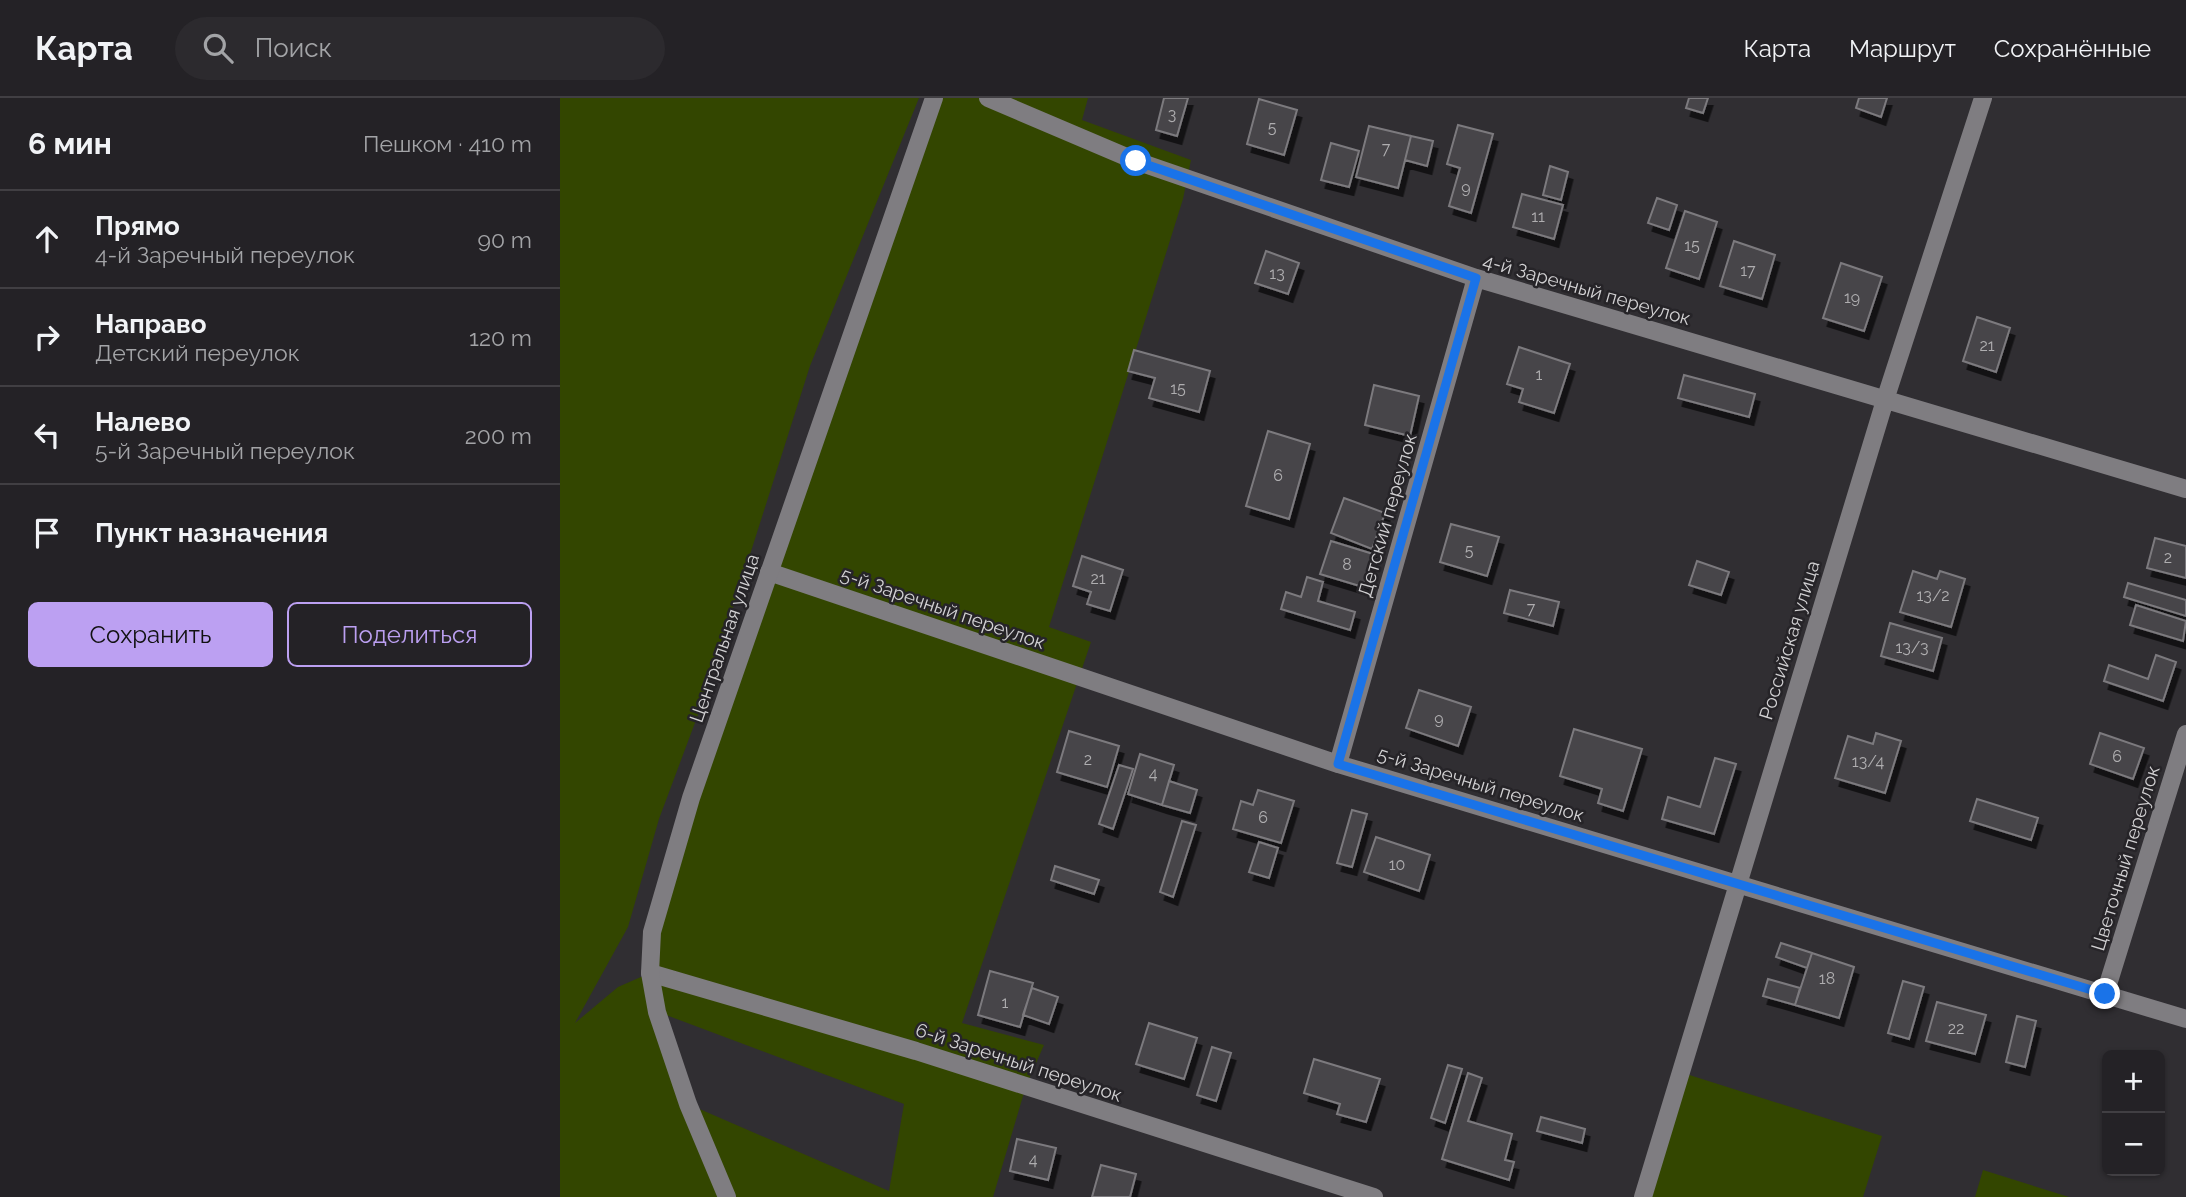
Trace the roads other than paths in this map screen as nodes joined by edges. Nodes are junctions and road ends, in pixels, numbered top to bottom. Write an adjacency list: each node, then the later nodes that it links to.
1 (934, 98): 7 (street, Центральная улица)
2 (988, 98): 4 (street, 4-й Заречный переулок)
3 (1983, 98): 5 (street, Российская улица)
4 (1476, 278): 5 (street, 4-й Заречный переулок); 9 (street, Детский переулок)
5 (1886, 397): 6 (street, 4-й Заречный переулок); 10 (street, Российская улица)
6 (2186, 489)
7 (769, 572): 9 (street, 5-й Заречный переулок); 11 (street, Центральная улица)
8 (2186, 734): 12 (street, Цветочный переулок)
9 (1338, 764): 10 (street, 5-й Заречный переулок)
10 (1737, 882): 12 (street, 5-й Заречный переулок); 16 (street, Российская улица)
11 (650, 973): 14 (street, Центральная улица); 15 (street, 6-й Заречный переулок)
12 (2105, 994): 13 (street, 5-й Заречный переулок)
13 (2186, 1019)
14 (727, 1197)
15 (1374, 1197)
16 (1643, 1197)

